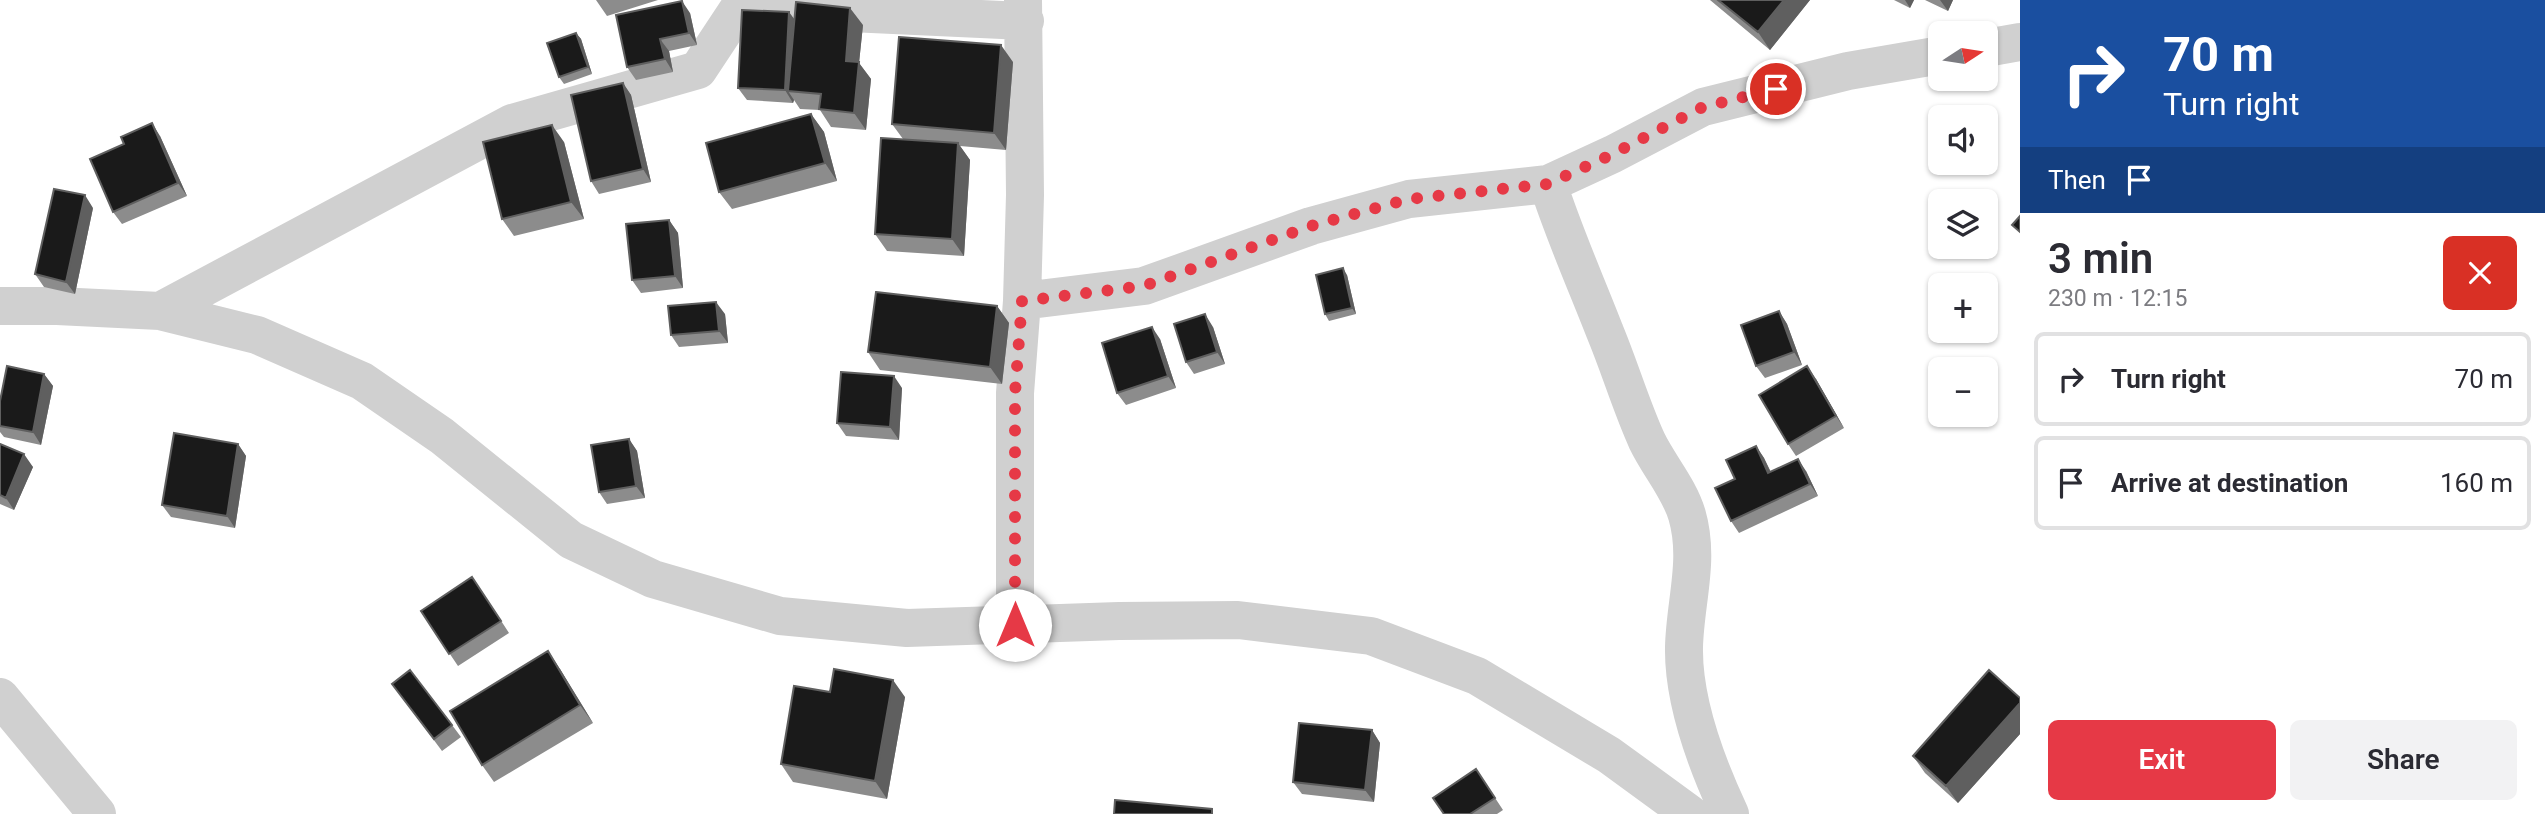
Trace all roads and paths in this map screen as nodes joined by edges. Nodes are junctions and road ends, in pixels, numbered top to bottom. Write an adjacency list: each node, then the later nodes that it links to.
1 (1024, 11): 6 (street); 8 (street)
2 (2020, 42): 3 (street)
3 (1998, 46)
4 (1928, 57): 5 (street)
5 (1548, 184): 6 (street); 13 (street)
6 (1022, 301): 9 (street)
7 (0, 306): 8 (street)
8 (160, 311): 9 (street)
9 (1015, 625): 12 (street)
10 (0, 697): 11 (street)
11 (97, 814)
12 (1690, 814)
13 (1730, 814)

